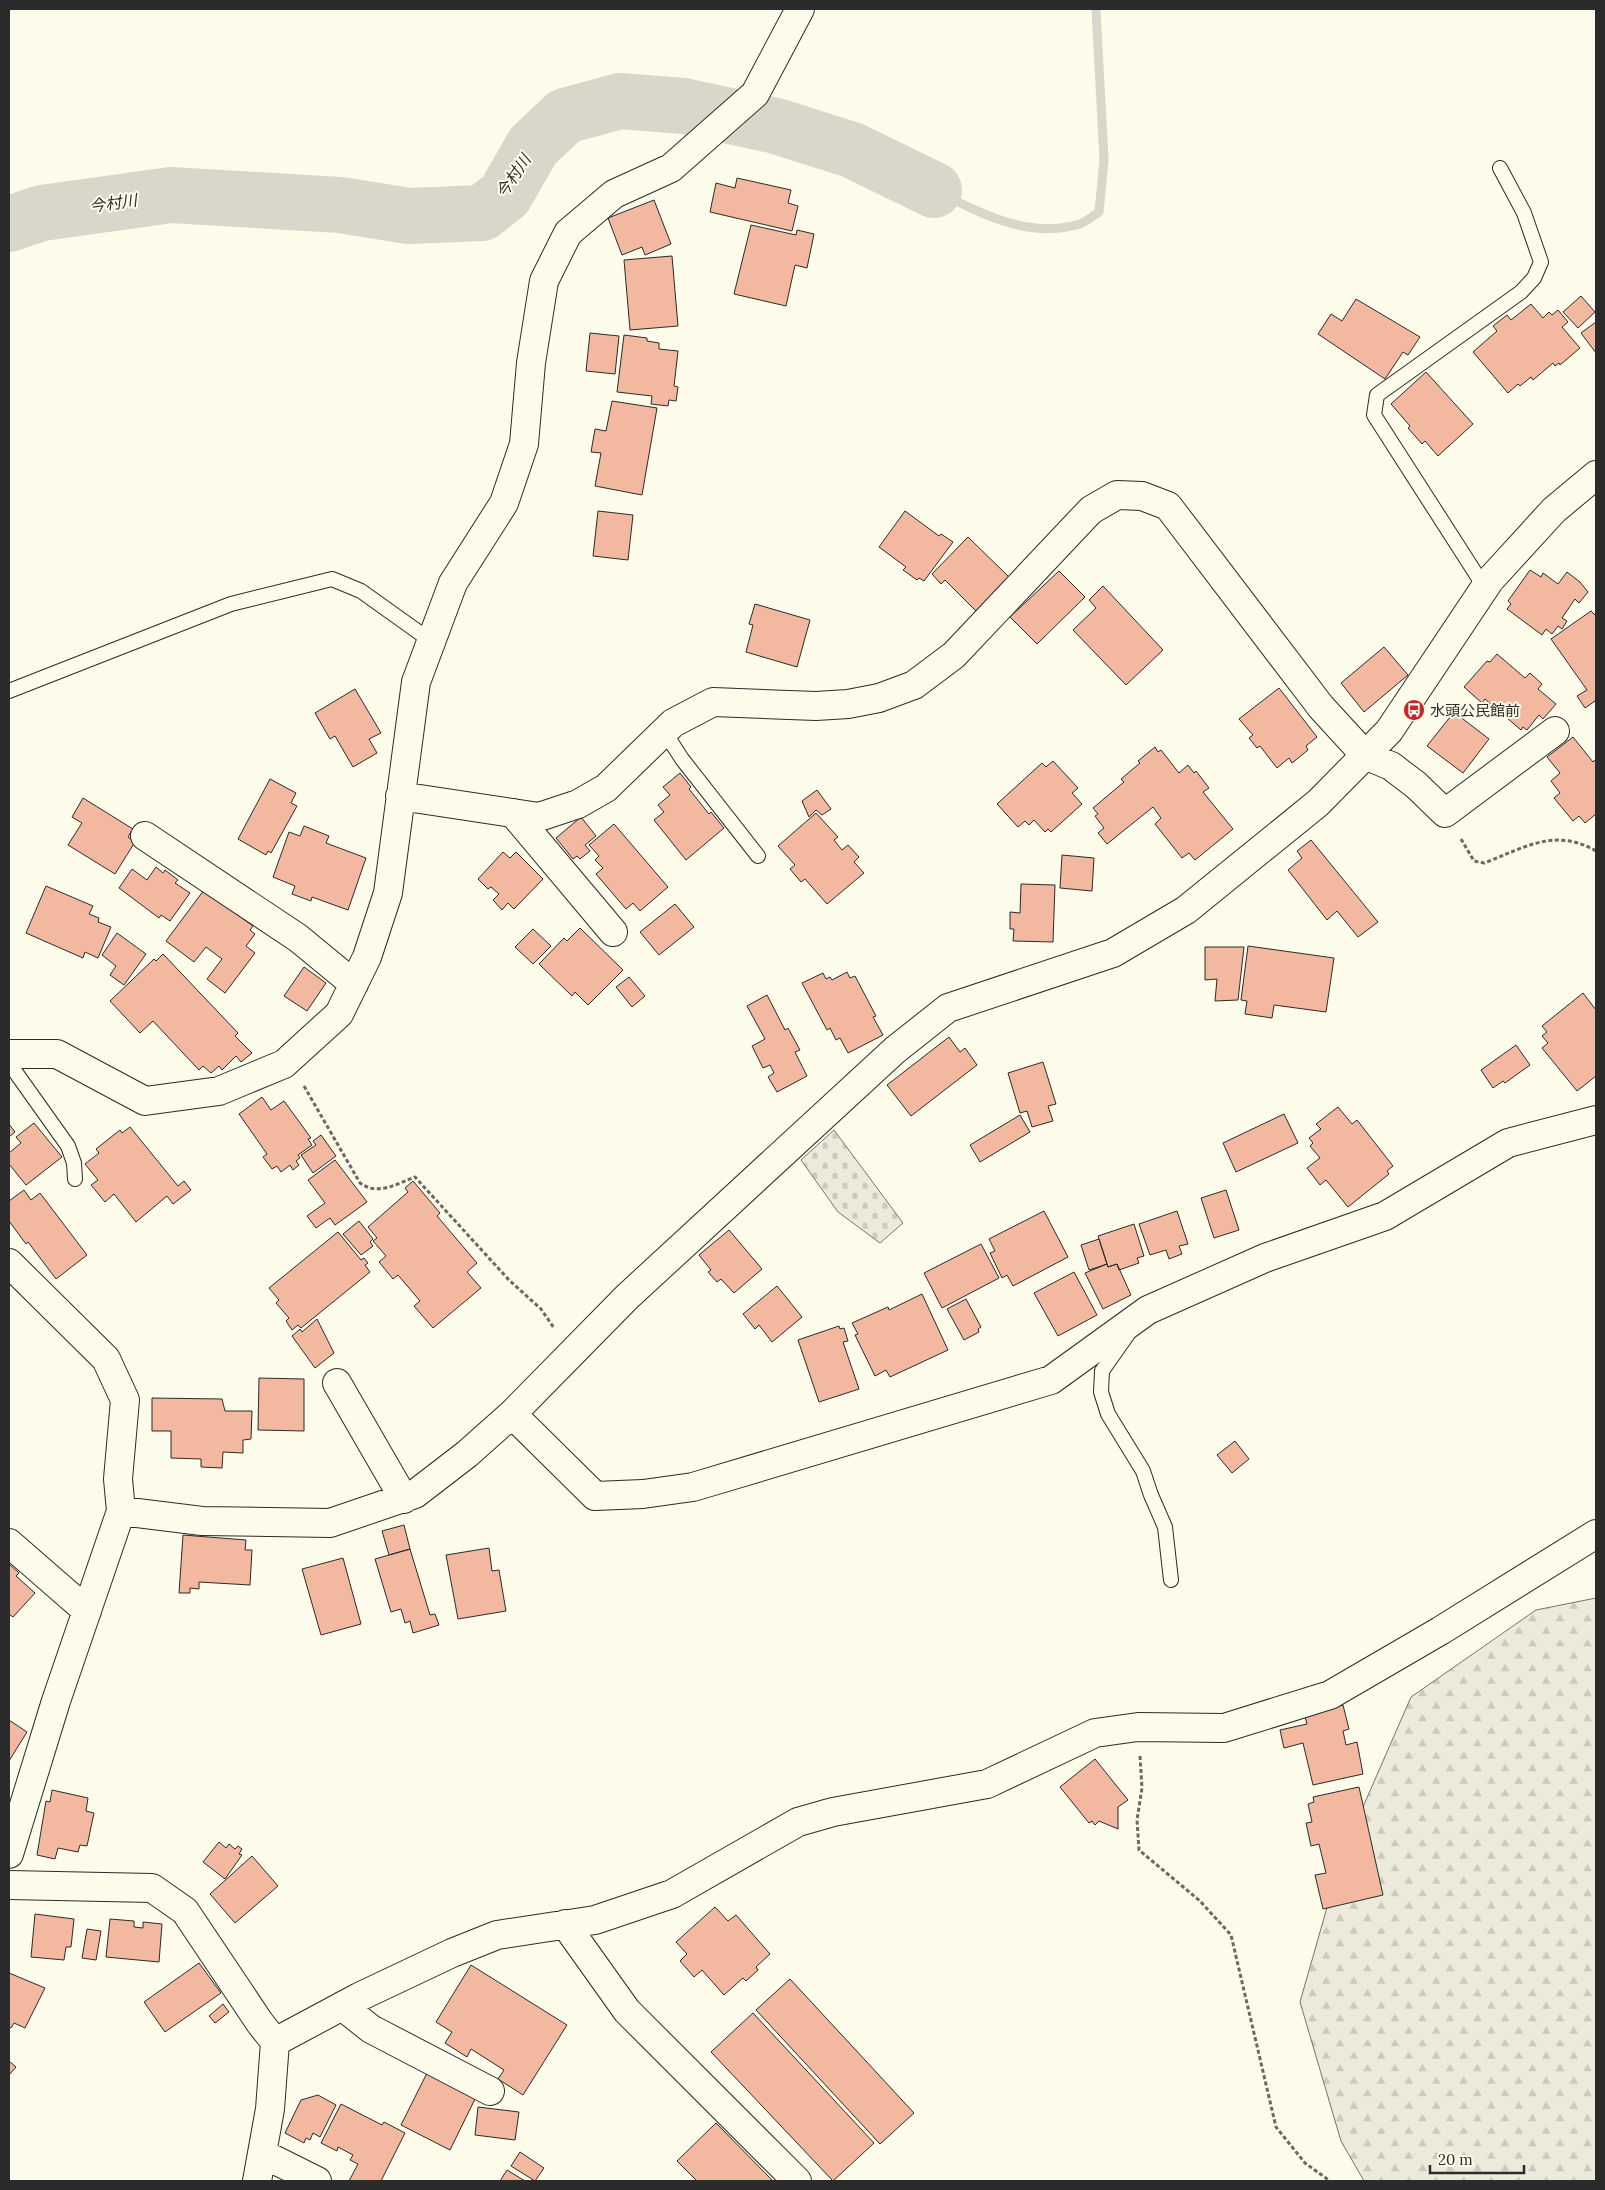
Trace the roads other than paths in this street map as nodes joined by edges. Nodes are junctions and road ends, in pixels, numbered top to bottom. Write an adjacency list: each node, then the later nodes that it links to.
1 (800, 9): 5 (street)
2 (1500, 168): 4 (lane)
3 (1596, 475): 4 (street)
4 (1485, 588): 9 (street)
5 (431, 642): 6 (lane); 10 (street)
6 (9, 691)
7 (664, 731): 9 (street); 11 (street); 13 (lane)
8 (1555, 731): 9 (street)
9 (1365, 755): 23 (street)
10 (400, 796): 11 (street); 15 (street)
11 (513, 813): 14 (street)
12 (145, 836): 15 (street)
13 (758, 856)
14 (613, 932)
15 (354, 984): 16 (street)
16 (9, 1054)
17 (9, 1063): 19 (lane)
18 (1594, 1127): 21 (street)
19 (75, 1178)
20 (9, 1263): 25 (street)
21 (1143, 1313): 23 (street); 28 (lane)
22 (337, 1383): 24 (street)
23 (512, 1414): 24 (street)
24 (404, 1499): 25 (street)
25 (121, 1511): 29 (street)
26 (1596, 1534): 32 (street)
27 (9, 1543): 29 (street)
28 (1171, 1580)
29 (87, 1611): 30 (street)
30 (9, 1854)
31 (9, 1885): 34 (street)
32 (565, 1924): 33 (street); 39 (street)
33 (342, 2006): 34 (street); 35 (street)
34 (275, 2042): 36 (street)
35 (490, 2091)
36 (263, 2154): 37 (street); 38 (street)
37 (257, 2181)
38 (317, 2181)
39 (796, 2181)

